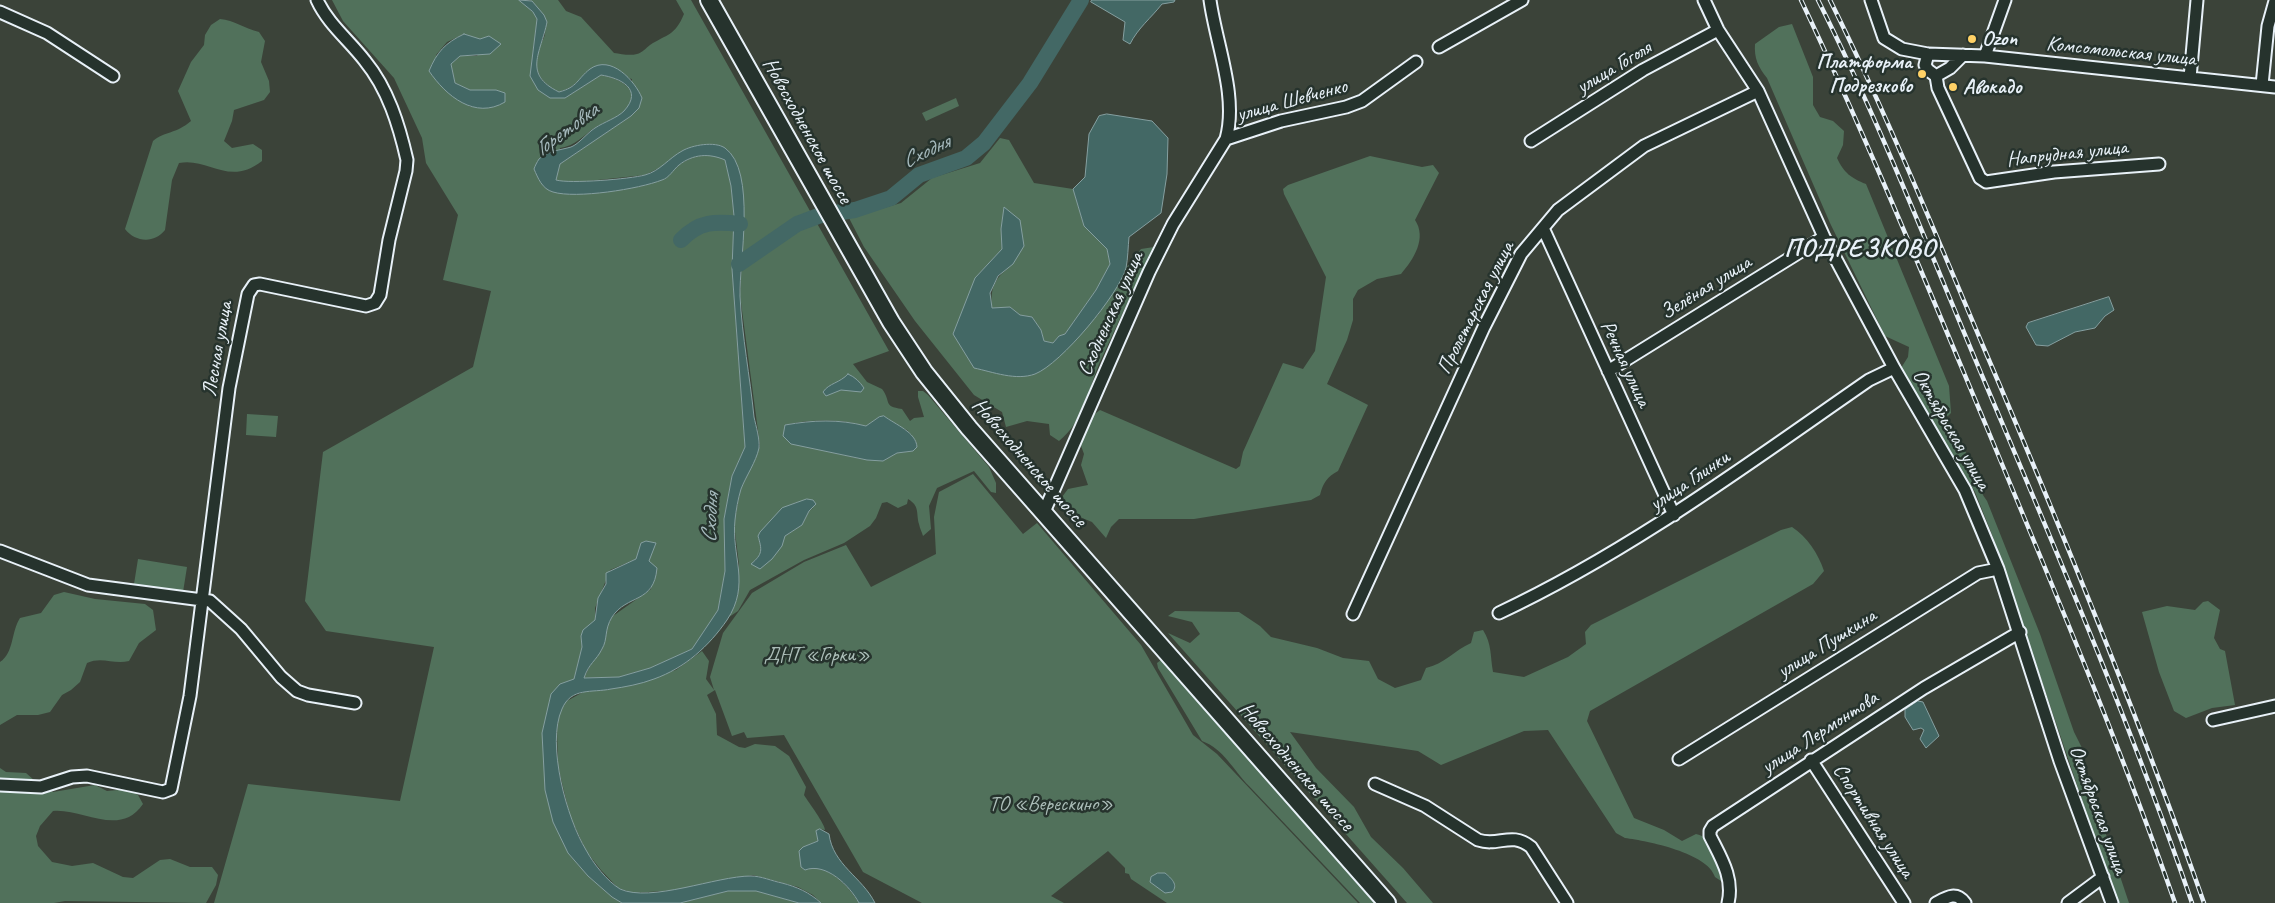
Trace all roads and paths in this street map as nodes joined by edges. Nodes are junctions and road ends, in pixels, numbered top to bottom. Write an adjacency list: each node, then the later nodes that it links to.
1 (316, 0): 34 (street, Лесная улица)
2 (709, 0): 30 (main road, Новосходненское шоссе)
3 (1210, 0): 23 (street)
4 (1522, 0): 12 (street)
5 (1704, 0): 11 (street, Октябрьская улица)
6 (1871, 0): 13 (street, Комсомольская улица)
7 (2005, 0): 15 (street)
8 (2197, 0): 19 (street)
9 (2275, 1): 20 (street)
10 (0, 12): 17 (street)
11 (1718, 30): 22 (street, Октябрьская улица); 24 (street, улица Гоголя)
12 (1439, 47)
13 (1928, 54): 14 (street, Комсомольская улица); 18 (street)
14 (1963, 55): 15 (street, Комсомольская улица); 18 (street)
15 (1985, 56): 19 (street, Комсомольская улица)
16 (1416, 62): 23 (street, улица Шевченко)
17 (113, 76)
18 (1936, 76): 25 (street, Напрудная улица)
19 (2190, 78): 20 (street, Комсомольская улица)
20 (2262, 85): 21 (street, Комсомольская улица)
21 (2275, 87)
22 (1758, 91): 26 (street, Пролетарская улица); 27 (street, Октябрьская улица)
23 (1226, 139): 30 (street, Сходненская улица)
24 (1531, 141)
25 (2159, 164)
26 (1543, 228): 29 (street, Речная улица); 36 (street, Пролетарская улица)
27 (1824, 237): 28 (street, Октябрьская улица); 29 (street, Зелёная улица)
28 (1894, 368): 31 (street, улица Глинки); 33 (street, Октябрьская улица)
29 (1608, 372): 31 (street, Речная улица)
30 (1044, 512): 46 (main road, Новосходненское шоссе)
31 (1674, 515): 35 (street, улица Глинки)
32 (0, 551): 34 (street)
33 (1998, 569): 37 (street, Октябрьская улица); 41 (street, улица Пушкина)
34 (203, 599): 38 (street); 44 (street, Лесная улица)
35 (1499, 613)
36 (1353, 614)
37 (2020, 632): 42 (street, улица Лермонтова); 45 (street, Октябрьская улица)
38 (355, 703)
39 (2275, 706): 40 (street)
40 (2213, 720)
41 (1679, 759)
42 (1812, 760): 48 (street, улица Лермонтова); 49 (street, Спортивная улица)
43 (1374, 784): 47 (street)
44 (0, 785)
45 (2103, 877): 52 (street); 53 (street, Октябрьская улица)
46 (1387, 903)
47 (1567, 903)
48 (1728, 903)
49 (1904, 903)
50 (1936, 903): 51 (street)
51 (1965, 903)
52 (2068, 903)
53 (2112, 903)

